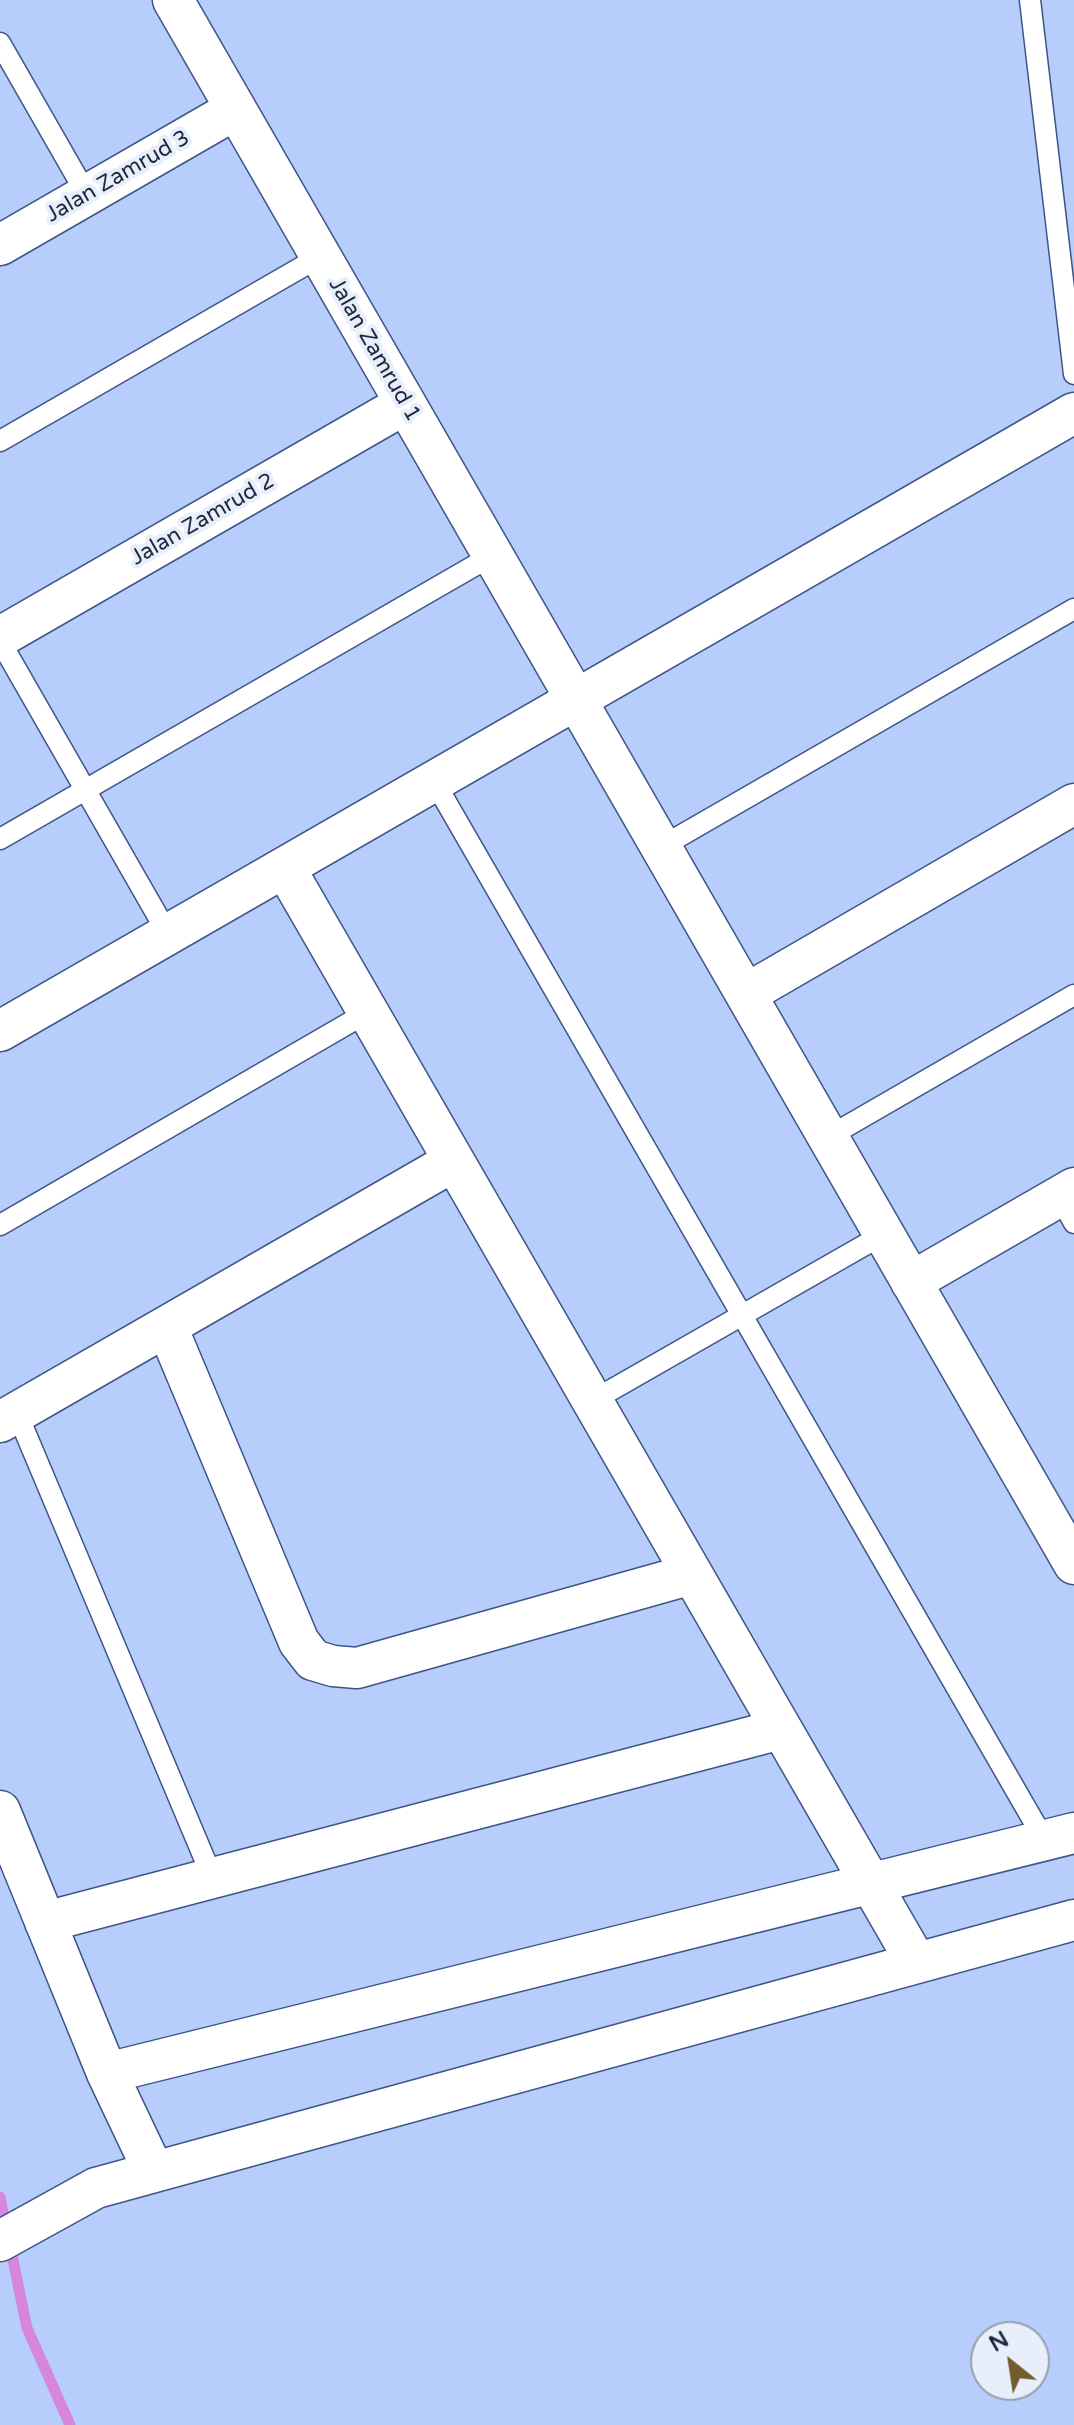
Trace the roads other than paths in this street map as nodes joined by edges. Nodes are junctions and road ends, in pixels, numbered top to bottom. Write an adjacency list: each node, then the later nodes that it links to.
1 (173, 0): 4 (street, Jalan Zamrud 1)
2 (1030, 0): 8 (lane)
3 (0, 43): 5 (lane)
4 (236, 109): 5 (street, Jalan Zamrud 3); 7 (street, Jalan Zamrud 1)
5 (87, 195): 6 (street, Jalan Zamrud 3)
6 (0, 245)
7 (321, 256): 9 (street, Jalan Zamrud 1); 11 (lane)
8 (1074, 374)
9 (405, 404): 12 (street, Jalan Zamrud 1); 14 (street, Jalan Zamrud 2)
10 (1074, 413): 15 (street)
11 (0, 441)
12 (493, 555): 15 (street, Jalan Zamrud 1); 17 (lane)
13 (1074, 609): 20 (lane)
14 (0, 639): 17 (lane)
15 (576, 700): 16 (street); 20 (street, Jalan Zamrud 1)
16 (434, 781): 21 (street); 33 (lane)
17 (85, 790): 19 (lane); 22 (lane)
18 (1074, 804): 23 (street)
19 (0, 839)
20 (661, 847): 23 (street, Jalan Zamrud 1)
21 (285, 868): 22 (street); 25 (street)
22 (168, 934): 26 (street)
23 (746, 994): 27 (street, Jalan Zamrud 1)
24 (1074, 995): 27 (lane)
25 (368, 1012): 28 (street); 30 (lane)
26 (0, 1031)
27 (828, 1137): 31 (street, Jalan Zamrud 1)
28 (454, 1161): 34 (street); 35 (street)
29 (1069, 1202): 32 (street)
30 (0, 1225)
31 (884, 1234): 32 (street, Jalan Zamrud 1); 33 (lane)
32 (911, 1282): 37 (street, Jalan Zamrud 1)
33 (742, 1316): 35 (lane); 41 (lane)
34 (167, 1327): 36 (street); 38 (street)
35 (592, 1401): 38 (street)
36 (8, 1418): 42 (lane)
37 (1074, 1564)
38 (692, 1574): 39 (street)
39 (781, 1729): 42 (street); 43 (street)
40 (0, 1811): 45 (street)
41 (1060, 1837): 43 (street)
42 (213, 1879): 45 (street)
43 (871, 1885): 46 (street); 47 (street)
44 (1074, 1920): 46 (street)
45 (45, 1922): 47 (street)
46 (916, 1962): 48 (street)
47 (107, 2073): 48 (street)
48 (154, 2172): 49 (street)
49 (0, 2241)

